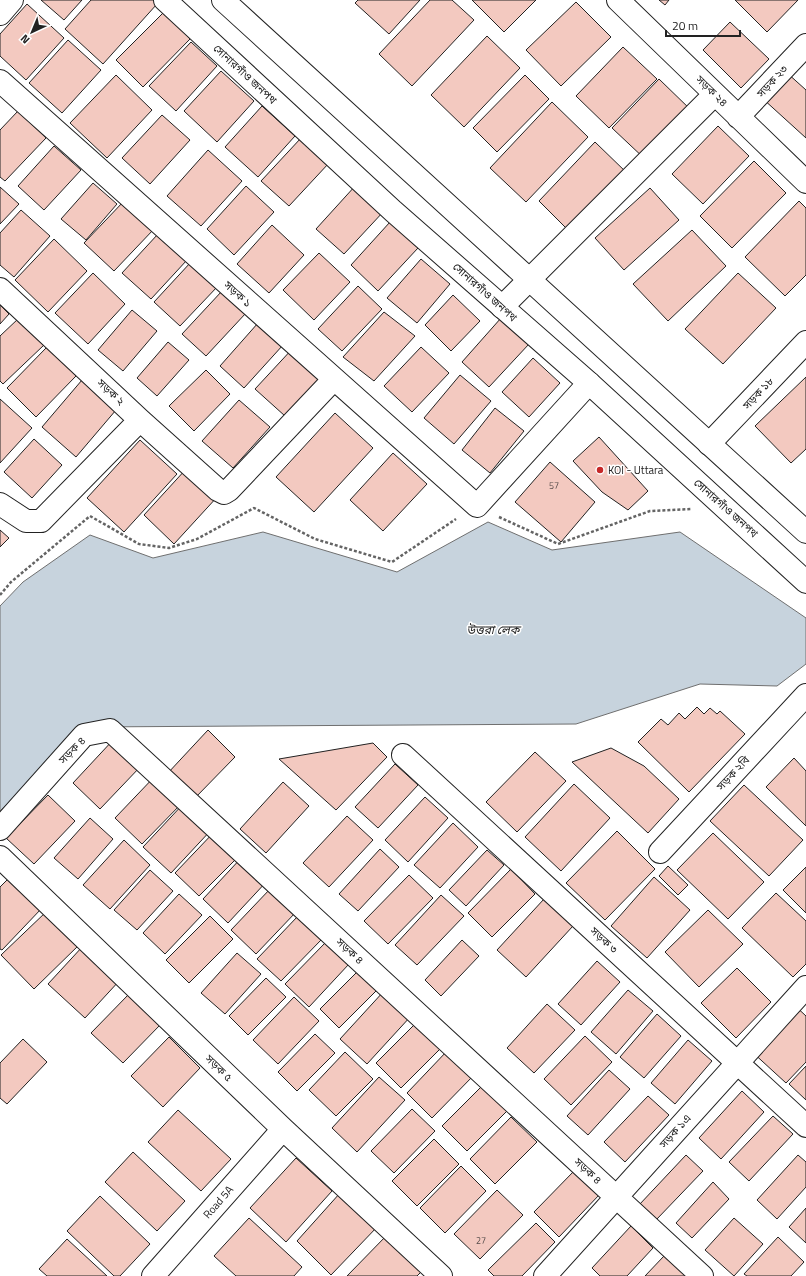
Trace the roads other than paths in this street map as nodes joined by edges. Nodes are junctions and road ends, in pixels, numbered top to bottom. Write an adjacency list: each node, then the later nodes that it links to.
1 (12, 0): 5 (street)
2 (166, 0): 13 (street, সোনারগাঁও জনপথ)
3 (223, 0): 11 (street)
4 (618, 0): 8 (street, সড়ক ২৪)
5 (0, 14)
6 (806, 45): 9 (street, সড়ক ২৩)
7 (0, 81): 15 (street, সড়ক ১)
8 (715, 94): 9 (street, সড়ক ২৪); 11 (street)
9 (738, 117): 10 (street, সড়ক ২৪)
10 (806, 182)
11 (530, 280): 13 (street); 18 (street)
12 (0, 289): 17 (street, সড়ক ২)
13 (502, 307): 16 (street, সোনারগাঁও জনপথ)
14 (806, 342): 18 (street, সড়ক ১৮)
15 (334, 379): 16 (street, সড়ক ১); 17 (street, সড়ক ২)
16 (588, 384): 21 (street, সোনারগাঁও জনপথ)
17 (140, 420): 19 (street)
18 (709, 444): 20 (street)
19 (0, 504)
20 (806, 532)
21 (806, 582)
22 (806, 695): 25 (street, সড়ক ২বি)
23 (403, 755): 28 (street, সড়ক ৩)
24 (0, 829): 31 (street, সড়ক ৪)
25 (660, 852)
26 (0, 857): 30 (street, সড়ক ৫)
27 (806, 987): 28 (street, সড়ক ১এ)
28 (737, 1063): 29 (street, সড়ক ৩); 31 (street, সড়ক ১এ)
29 (806, 1126)
30 (283, 1129): 32 (street, Road 5A); 33 (street, সড়ক ৫)
31 (616, 1197): 34 (street, সড়ক ১এ); 35 (street, সড়ক ৪)
32 (153, 1276)
33 (441, 1276)
34 (545, 1276)
35 (702, 1276)

